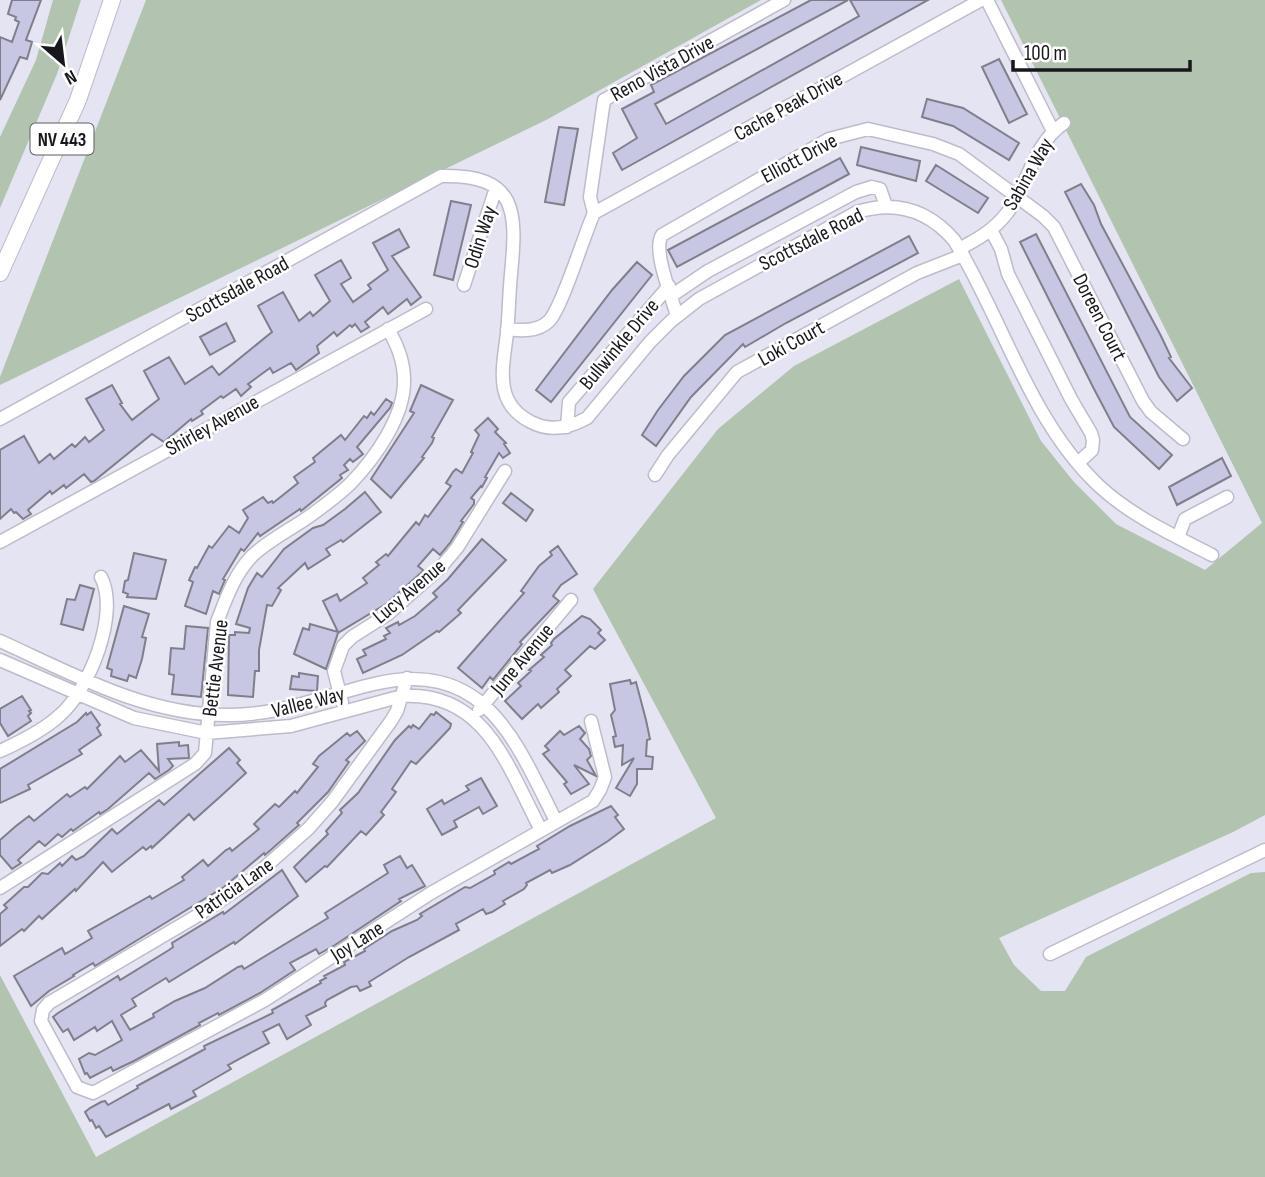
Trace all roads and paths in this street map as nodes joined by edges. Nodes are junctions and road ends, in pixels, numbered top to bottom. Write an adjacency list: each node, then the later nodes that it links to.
1 (112, 0): 11 (main road, NV 443)
2 (784, 0): 8 (street, Reno Vista Drive)
3 (981, 0): 8 (street, Cache Peak Drive)
4 (987, 0): 6 (street, Sabina Way)
5 (496, 188): 12 (street, Odin Way); 17 (street); 18 (street, Scottsdale Road)
6 (1016, 198): 9 (street, Sabina Way); 13 (street, Elliott Drive); 20 (street, Doreen Court)
7 (886, 206): 10 (street, Scottsdale Road); 13 (street, Bullwinkle Drive); 15 (street, Scottsdale Road)
8 (594, 213): 17 (street)
9 (991, 230): 10 (street, Sabina Way); 21 (street)
10 (961, 252): 21 (street, Scottsdale Road); 23 (street, Loki Court)
11 (0, 273)
12 (464, 285)
13 (670, 291): 15 (street, Elliott Drive); 19 (street, Bullwinkle Drive)
14 (426, 309): 16 (street, Shirley Avenue)
15 (677, 316): 19 (street, Scottsdale Road)
16 (388, 329): 26 (street, Shirley Avenue); 39 (street, Bettie Avenue)
17 (507, 329): 19 (street)
18 (0, 419)
19 (567, 427)
20 (1182, 439)
21 (1078, 463): 25 (street, Scottsdale Road)
22 (505, 471): 34 (street, Lucy Avenue)
23 (655, 475)
24 (1227, 497): 25 (street)
25 (1178, 537): 27 (street, Scottsdale Road)
26 (0, 542)
27 (1212, 555)
28 (101, 577): 33 (street)
29 (571, 600): 37 (street, June Avenue)
30 (0, 641): 33 (street, Vallee Way)
31 (0, 660): 35 (street, Vallee Way)
32 (407, 678): 34 (street, Vallee Way); 36 (street, Patricia Lane); 37 (street, Vallee Way)
33 (85, 680): 35 (street); 39 (street, Vallee Way)
34 (339, 694): 38 (street, Lucy Avenue); 39 (street, Vallee Way)
35 (76, 695): 42 (street, Vallee Way); 43 (street)
36 (402, 696): 38 (street, Vallee Way); 40 (street, Vallee Way); 49 (street, Patricia Lane)
37 (485, 704): 40 (street, June Avenue); 44 (street, Vallee Way)
38 (345, 712): 42 (street, Vallee Way)
39 (210, 714): 42 (street, Bettie Avenue)
40 (474, 717): 45 (street, Vallee Way)
41 (591, 721): 44 (street, Joy Lane)
42 (208, 733): 47 (street, Bettie Avenue)
43 (0, 751)
44 (556, 821): 45 (street, Joy Lane)
45 (541, 830): 49 (street, Joy Lane)
46 (1265, 850): 48 (street)
47 (0, 888)
48 (1050, 954)
49 (59, 1055)

